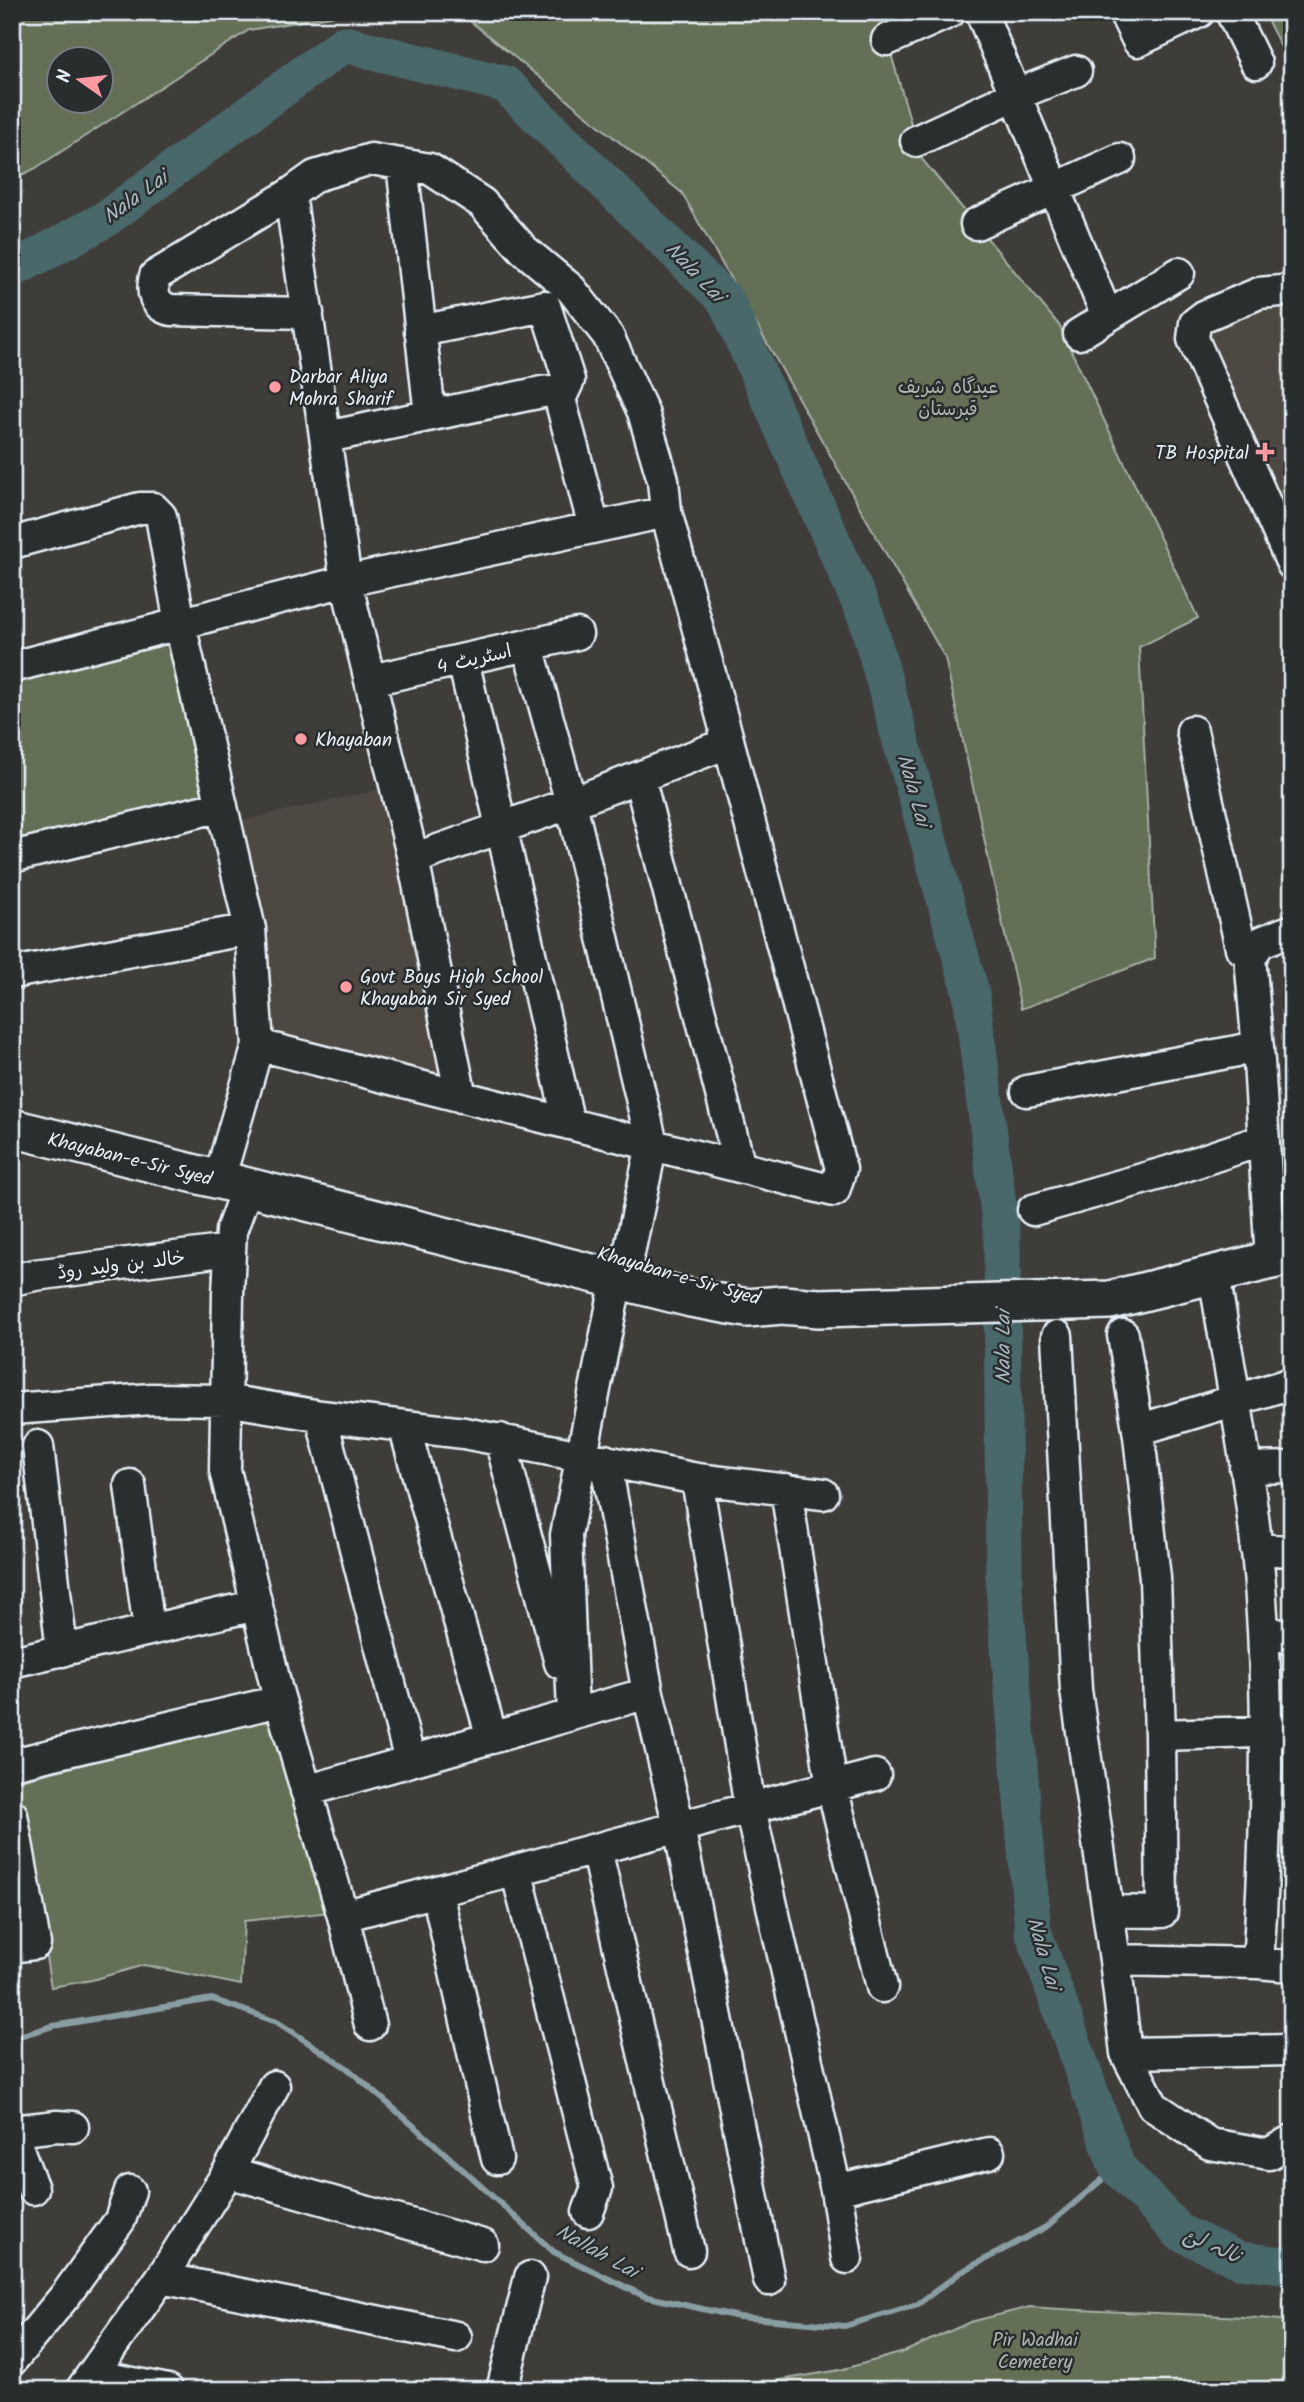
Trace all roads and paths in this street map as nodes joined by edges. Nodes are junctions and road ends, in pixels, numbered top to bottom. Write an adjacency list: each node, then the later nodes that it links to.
1 (950, 12): 6 (street)
2 (981, 12): 9 (street)
3 (1124, 12): 4 (street)
4 (1199, 12)
5 (1231, 12): 7 (street)
6 (887, 40)
7 (1256, 63)
8 (1076, 71): 9 (street)
9 (1015, 95): 10 (street); 13 (street)
10 (916, 141)
11 (1120, 159): 13 (street)
12 (402, 164): 14 (street); 20 (street); 25 (street)
13 (1054, 189): 15 (street); 19 (street)
14 (290, 194): 18 (street); 18 (street)
15 (976, 225)
16 (1179, 273): 19 (street)
17 (1292, 290): 28 (street)
18 (308, 313): 24 (street)
19 (1107, 316): 21 (street)
20 (420, 331): 22 (street); 23 (street)
21 (1079, 334)
22 (560, 399): 23 (street); 26 (street)
23 (430, 415): 24 (street)
24 (327, 437): 29 (street)
25 (666, 512): 26 (street); 37 (street)
26 (594, 527): 29 (street)
27 (12, 543): 30 (street)
28 (1292, 564)
29 (346, 581): 30 (street); 35 (street)
30 (180, 624): 34 (street); 40 (street)
31 (577, 634): 32 (street, اسٹریٹ 4)
32 (528, 646): 33 (street, اسٹریٹ 4); 39 (street)
33 (463, 660): 35 (street, اسٹریٹ 4); 41 (street)
34 (12, 667)
35 (371, 680): 43 (street)
36 (1192, 731): 46 (street)
37 (726, 732): 38 (street); 57 (street)
38 (639, 777): 39 (street); 57 (street)
39 (571, 803): 41 (street); 56 (street)
40 (222, 806): 42 (street); 44 (street)
41 (501, 828): 43 (street); 53 (street)
42 (12, 857)
43 (413, 859): 51 (street)
44 (250, 929): 47 (street); 48 (street)
45 (1292, 930): 46 (street)
46 (1254, 952): 49 (street)
47 (12, 973)
48 (258, 1045): 51 (street); 58 (street)
49 (1258, 1047): 50 (street); 55 (street)
50 (1027, 1091)
51 (461, 1097): 53 (street)
52 (12, 1105): 58 (main road, Khayaban-e-Sir Syed)
53 (569, 1124): 56 (street)
54 (12, 1128): 58 (main road, Khayaban-e-Sir Syed)
55 (1263, 1140): 59 (street); 61 (street)
56 (652, 1144): 57 (street); 62 (street)
57 (740, 1167)
58 (236, 1173): 60 (street); 62 (main road, Khayaban-e-Sir Syed)
59 (1033, 1210)
60 (230, 1250): 64 (street, خالد بن ولید روڈ); 68 (street)
61 (1281, 1257): 63 (main road)
62 (622, 1268): 63 (main road, Khayaban-e-Sir Syed); 76 (street)
63 (1214, 1274): 69 (street)
64 (12, 1280)
65 (1123, 1335): 73 (street)
66 (1056, 1336): 110 (street)
67 (1292, 1382): 69 (street)
68 (226, 1400): 70 (street); 71 (street); 85 (street)
69 (1234, 1401): 73 (street); 78 (street)
70 (12, 1409)
71 (321, 1416): 72 (street); 97 (street)
72 (404, 1426): 74 (street); 96 (street)
73 (1138, 1430): 95 (street)
74 (500, 1439): 76 (street); 93 (street)
75 (38, 1446): 89 (street)
76 (594, 1457): 79 (street); 91 (street); 93 (street)
77 (1292, 1467): 78 (street)
78 (1245, 1468): 83 (street)
79 (697, 1479): 81 (street); 102 (street)
80 (130, 1485): 86 (street)
81 (786, 1489): 82 (street); 100 (street)
82 (823, 1494)
83 (1256, 1549): 84 (street); 87 (street)
84 (1292, 1550)
85 (257, 1605): 86 (street); 92 (street)
86 (149, 1630): 89 (street)
87 (1263, 1630): 88 (street); 94 (street)
88 (1292, 1639)
89 (62, 1651): 90 (street)
90 (12, 1662)
91 (648, 1693): 93 (street); 105 (street)
92 (280, 1701): 98 (street); 101 (street)
93 (573, 1714): 96 (street)
94 (1279, 1731): 95 (street); 103 (street)
95 (1160, 1735): 110 (street)
96 (492, 1738): 97 (street)
97 (410, 1761): 101 (street)
98 (12, 1764)
99 (875, 1775): 100 (street)
100 (832, 1787): 102 (street); 116 (street)
101 (306, 1791): 111 (street)
102 (750, 1808): 105 (street); 128 (street)
103 (1278, 1811): 114 (street)
104 (12, 1815): 106 (street)
105 (679, 1827): 107 (street); 136 (street)
106 (15, 1848): 112 (street)
107 (596, 1849): 108 (street); 132 (street)
108 (516, 1870): 109 (street); 130 (street)
109 (437, 1892): 111 (street); 125 (street)
110 (1108, 1911): 113 (street)
111 (343, 1916): 117 (street)
112 (12, 1947)
113 (1115, 1959): 114 (street); 119 (street)
114 (1258, 1964): 115 (street)
115 (1292, 1966)
116 (882, 1987)
117 (370, 2025)
118 (1292, 2050): 119 (street)
119 (1126, 2053): 123 (street)
120 (274, 2086): 126 (street)
121 (73, 2127): 122 (street)
122 (12, 2132): 127 (street)
123 (1292, 2140)
124 (989, 2153): 128 (street)
125 (497, 2159)
126 (228, 2172): 131 (street); 135 (street)
127 (33, 2189)
128 (836, 2190): 133 (street)
129 (130, 2191): 138 (street)
130 (588, 2212)
131 (483, 2245)
132 (689, 2251)
133 (847, 2258)
134 (530, 2277): 141 (street)
135 (161, 2278): 137 (street); 139 (street)
136 (769, 2280)
137 (456, 2337)
138 (12, 2360)
139 (87, 2382): 140 (street)
140 (169, 2390)
141 (502, 2390)

